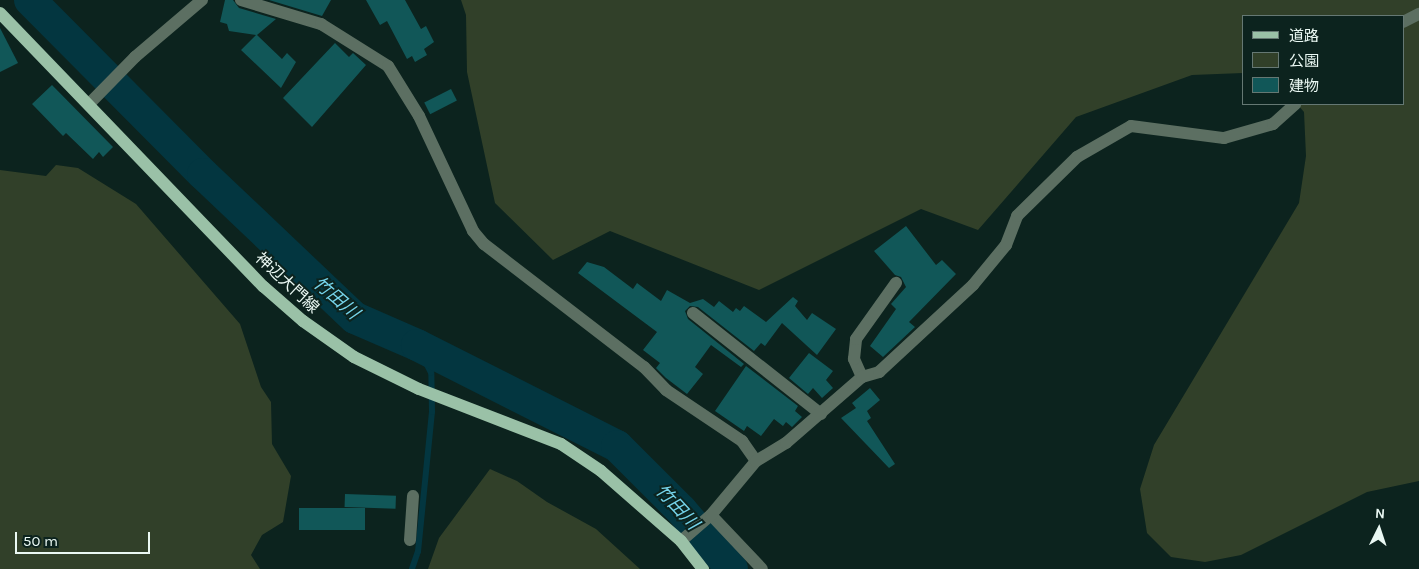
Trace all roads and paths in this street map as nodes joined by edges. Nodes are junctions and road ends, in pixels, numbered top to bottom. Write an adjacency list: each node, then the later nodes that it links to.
1 (202, 0): 6 (street)
2 (241, 0): 12 (street)
3 (0, 13): 6 (main road, 神辺大門線)
4 (1419, 14): 5 (street)
5 (1404, 22)
6 (93, 99): 15 (main road, 神辺大門線)
7 (1294, 105): 10 (street)
8 (896, 283): 10 (street)
9 (694, 313): 11 (street)
10 (862, 377): 11 (street)
11 (821, 414): 12 (street)
12 (756, 461): 14 (street)
13 (413, 496): 16 (street)
14 (709, 517): 15 (street); 18 (street)
15 (685, 537): 17 (main road, 神辺大門線)
16 (410, 540)
17 (703, 569)
18 (762, 569)

